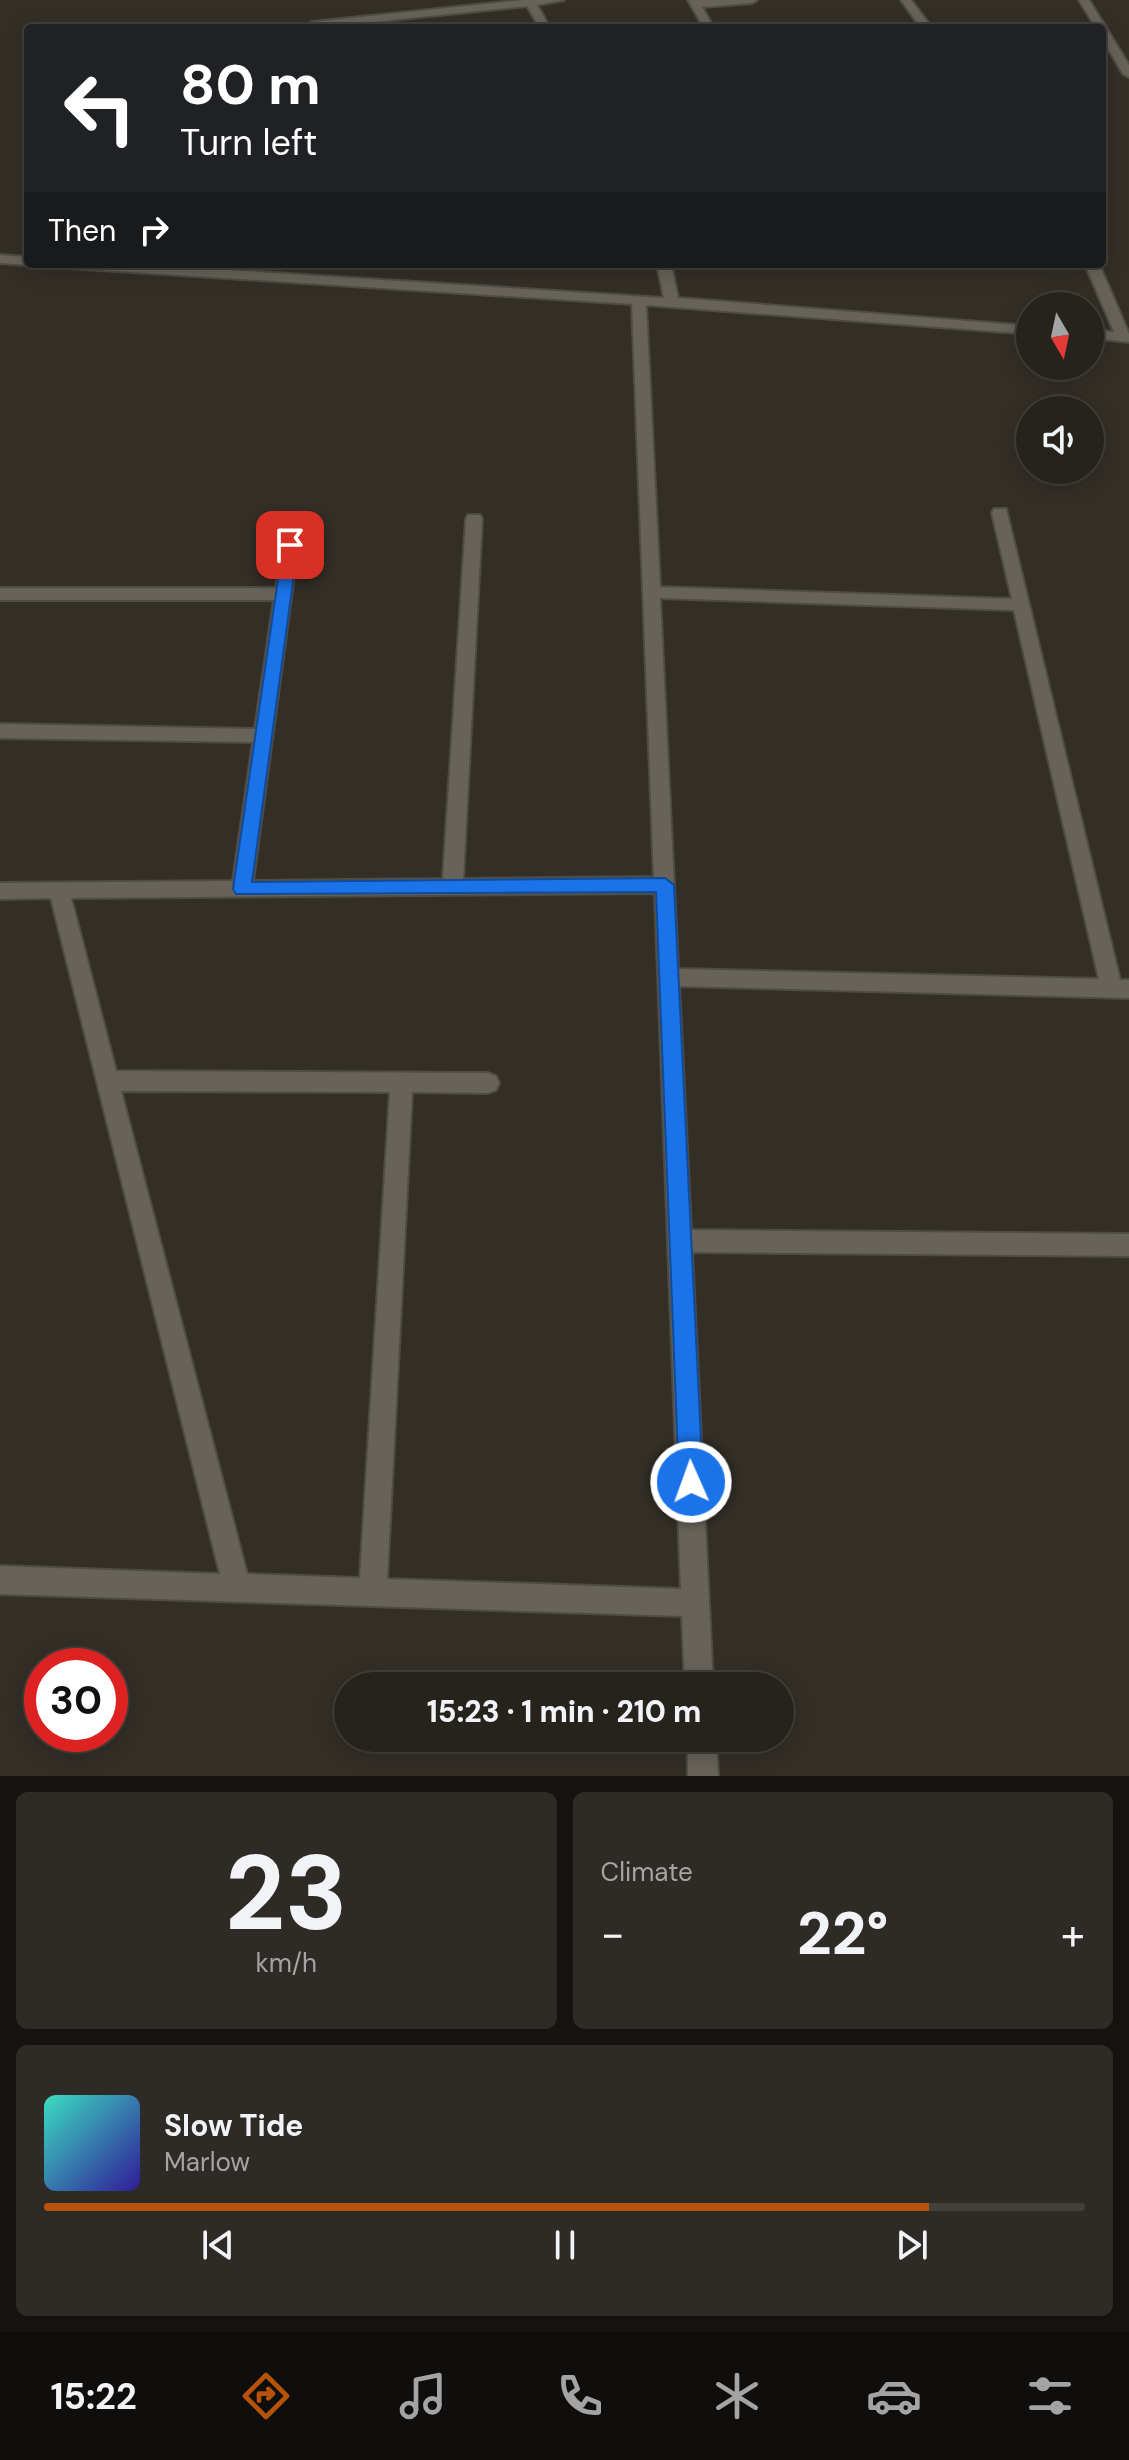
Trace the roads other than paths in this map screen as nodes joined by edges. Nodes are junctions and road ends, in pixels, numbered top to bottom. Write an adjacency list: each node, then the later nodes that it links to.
1 (559, 0): 5 (street)
2 (752, 0): 6 (street)
3 (906, 0): 10 (street)
4 (1084, 0): 11 (street)
5 (530, 1): 7 (street); 8 (street)
6 (694, 2): 9 (street)
7 (321, 24)
8 (543, 24)
9 (707, 24)
10 (924, 24)
11 (1099, 24)
12 (1106, 36): 13 (street)
13 (1129, 74)
14 (0, 259): 15 (street)
15 (24, 261)
16 (132, 268): 19 (street)
17 (665, 268): 20 (street)
18 (1094, 268): 23 (street)
19 (639, 301): 20 (street); 27 (street)
20 (672, 303): 21 (street)
21 (1016, 329)
22 (1104, 335): 23 (street)
23 (1126, 337)
24 (1000, 513): 30 (street)
25 (474, 519): 34 (street)
26 (290, 545): 29 (street)
27 (652, 592): 30 (street); 33 (street)
28 (0, 594): 29 (street)
29 (284, 594): 32 (street)
30 (1022, 605): 39 (street)
31 (0, 731): 32 (street)
32 (264, 736): 35 (street)
33 (665, 885): 34 (street); 38 (street)
34 (453, 887): 35 (street)
35 (242, 889): 37 (street)
36 (0, 891): 37 (street)
37 (59, 891): 40 (street)
38 (668, 977): 39 (street); 43 (street)
39 (1120, 989)
40 (108, 1081): 41 (street); 46 (street)
41 (402, 1082): 42 (street); 47 (street)
42 (488, 1083)
43 (680, 1241): 44 (street); 48 (street)
44 (1129, 1245)
45 (0, 1580): 46 (street)
46 (237, 1588): 47 (street)
47 (373, 1593): 48 (street)
48 (696, 1603): 49 (street)
49 (698, 1672)
50 (702, 1752): 51 (street)
51 (703, 1776)

